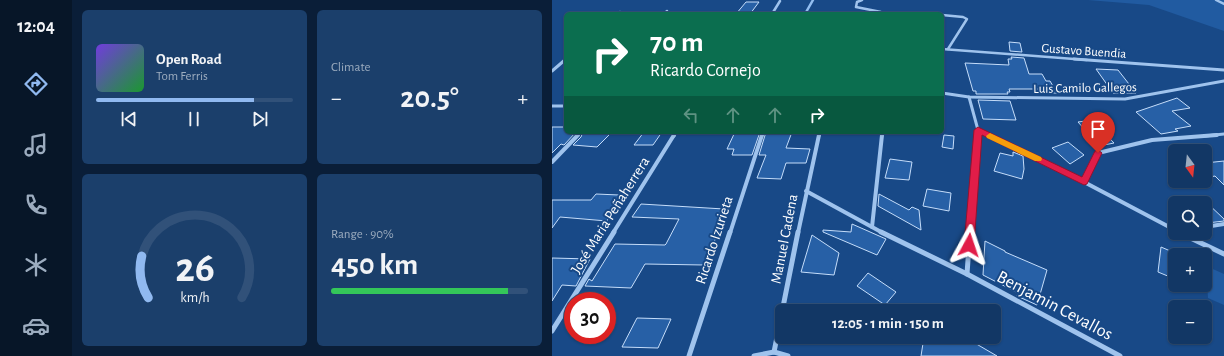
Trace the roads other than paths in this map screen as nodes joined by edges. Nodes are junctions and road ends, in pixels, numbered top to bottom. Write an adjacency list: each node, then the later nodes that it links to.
1 (862, 0): 6 (street)
2 (1216, 0): 4 (street)
3 (780, 1): 5 (street)
4 (1224, 4)
5 (773, 12)
6 (881, 12)
7 (944, 15): 9 (street)
8 (944, 49): 9 (street, Gustavo Buendia)
9 (948, 49): 11 (street, Gustavo Buendia)
10 (564, 61): 12 (street)
11 (1224, 70)
12 (552, 71)
13 (1224, 81): 15 (street, Luis Camilo Gallegos)
14 (944, 93): 15 (street, Luis Camilo Gallegos)
15 (969, 97): 18 (street)
16 (552, 106): 17 (street)
17 (564, 106)
18 (978, 130): 26 (street); 34 (street)
19 (578, 134): 25 (street)
20 (675, 134): 35 (street, José Maria Peñaherrera)
21 (762, 134): 37 (street, Ricardo Izurieta)
22 (820, 134): 27 (street, Manuel Cadena)
23 (882, 134): 31 (street)
24 (1224, 134): 26 (street)
25 (552, 162)
26 (1084, 182): 29 (street)
27 (806, 191): 31 (street, Benjamin Cevallos); 36 (street, Manuel Cadena)
28 (1224, 224): 30 (street)
29 (1168, 226)
30 (1212, 226)
31 (872, 227): 34 (street, Benjamin Cevallos)
32 (1195, 240): 33 (street)
33 (1224, 254)
34 (967, 274): 40 (street, Benjamin Cevallos)
35 (552, 330)
36 (774, 352): 38 (street); 39 (street)
37 (689, 356)
38 (754, 356)
39 (788, 356)
40 (1120, 356)

